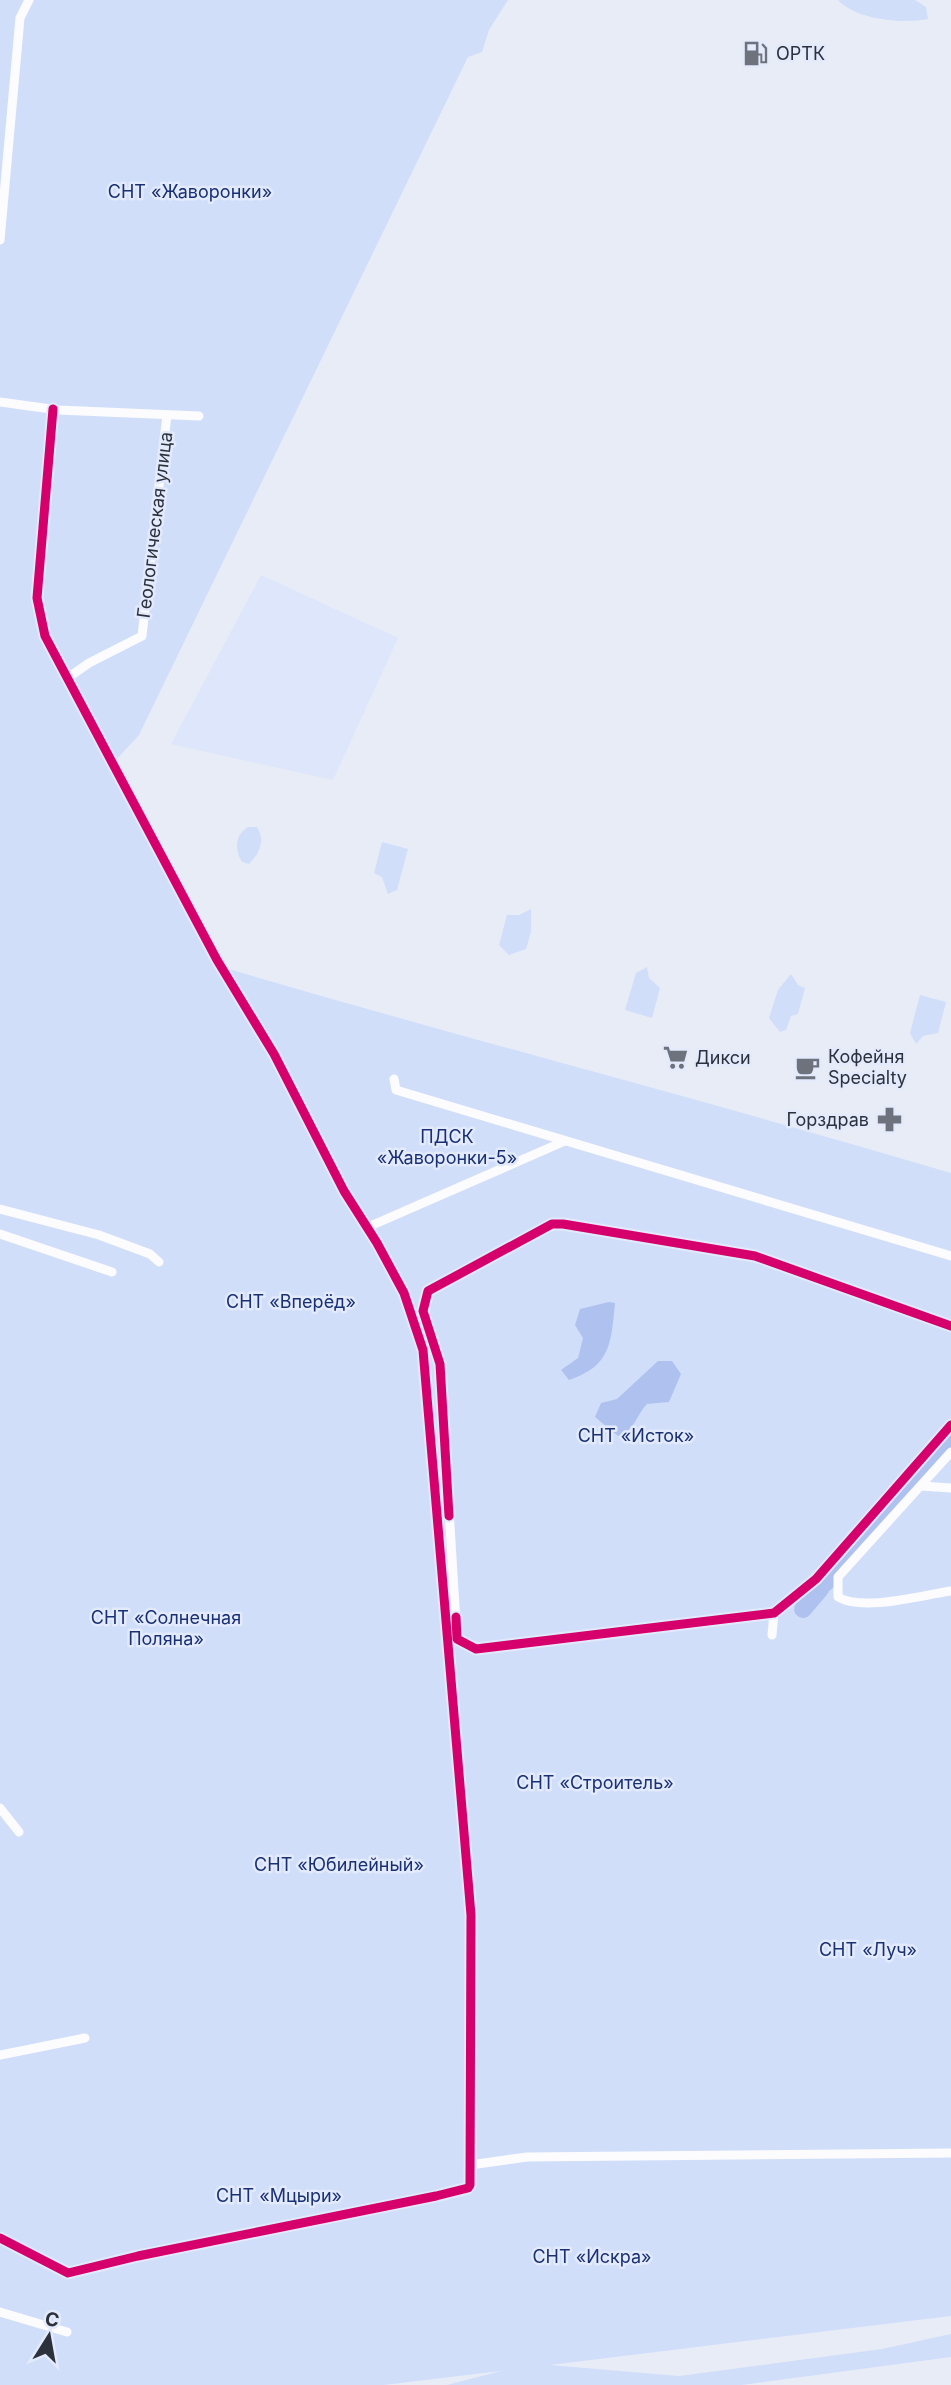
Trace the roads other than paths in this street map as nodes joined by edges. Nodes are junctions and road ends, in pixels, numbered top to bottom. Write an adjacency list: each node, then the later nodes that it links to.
1 (29, 0): 2 (street)
2 (0, 240)
3 (0, 402): 4 (street)
4 (53, 409): 5 (street); 7 (street)
5 (167, 415): 6 (street); 7 (street, Геологическая улица)
6 (199, 416)
7 (69, 677): 11 (street)
8 (394, 1079): 9 (street)
9 (565, 1141): 11 (street); 13 (street)
10 (0, 1209): 14 (street)
11 (368, 1227): 29 (street)
12 (0, 1234): 15 (street)
13 (951, 1256)
14 (159, 1262)
15 (112, 1272)
16 (951, 1326): 22 (street)
17 (951, 1425): 22 (street)
18 (951, 1452): 19 (street)
19 (921, 1486): 20 (street); 21 (street)
20 (951, 1488)
21 (951, 1591)
22 (774, 1613): 23 (street)
23 (772, 1635)
24 (0, 1808): 25 (street)
25 (19, 1832)
26 (85, 2038): 27 (street)
27 (0, 2055)
28 (951, 2153): 29 (street)
29 (470, 2165): 30 (street)
30 (0, 2238)
31 (0, 2312): 32 (street)
32 (67, 2332)

